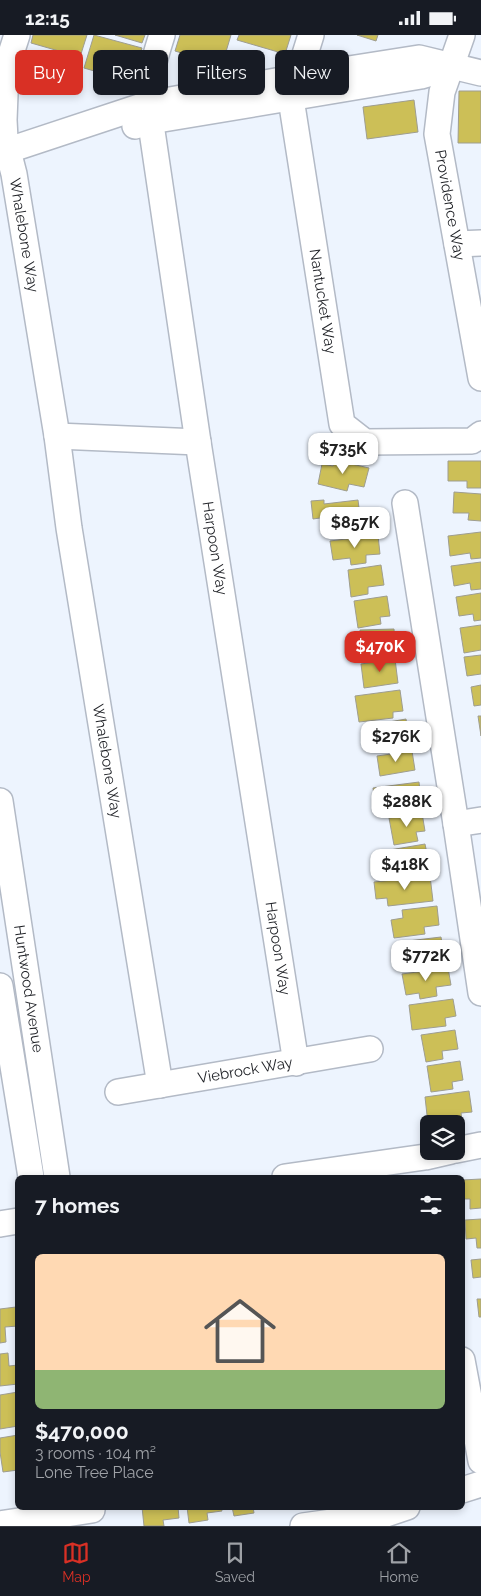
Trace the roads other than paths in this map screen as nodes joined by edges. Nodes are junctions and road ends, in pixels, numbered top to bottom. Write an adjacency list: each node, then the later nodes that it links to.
1 (17, 35): 12 (street, Whalebone Way)
2 (162, 35): 11 (street, Harpoon Way)
3 (311, 35): 5 (street, Nantucket Way)
4 (462, 35): 6 (street, Providence Way)
5 (306, 50)
6 (452, 67): 7 (street); 8 (street); 13 (street, Providence Way)
7 (481, 73)
8 (349, 83)
9 (275, 91): 11 (street)
10 (295, 95): 15 (street, Nantucket Way)
11 (150, 112): 12 (street); 17 (street, Harpoon Way)
12 (5, 160): 16 (street, Whalebone Way)
13 (469, 243): 14 (street, Providence Way)
14 (481, 378)
15 (481, 434)
16 (57, 436): 17 (street); 26 (street, Whalebone Way)
17 (198, 442): 25 (street, Harpoon Way)
18 (405, 503): 21 (street)
19 (0, 801): 33 (street, Huntwood Avenue)
20 (481, 820): 21 (street)
21 (456, 824): 23 (street)
22 (0, 986): 32 (street, Huntwood Avenue)
23 (481, 993)
24 (370, 1049): 25 (street, Viebrock Way)
25 (296, 1063): 26 (street, Viebrock Way)
26 (160, 1085): 27 (street, Viebrock Way)
27 (118, 1092)
28 (481, 1145): 29 (street)
29 (465, 1148)
30 (438, 1160): 31 (street)
31 (427, 1167): 34 (street)
32 (31, 1175)
33 (57, 1175)
34 (313, 1175)
35 (15, 1222): 36 (street)
36 (0, 1225)
37 (465, 1376): 38 (street)
38 (481, 1461)
39 (481, 1484): 40 (street)
40 (465, 1489)
41 (398, 1510): 44 (street)
42 (94, 1515): 43 (street)
43 (0, 1524)
44 (302, 1526)

